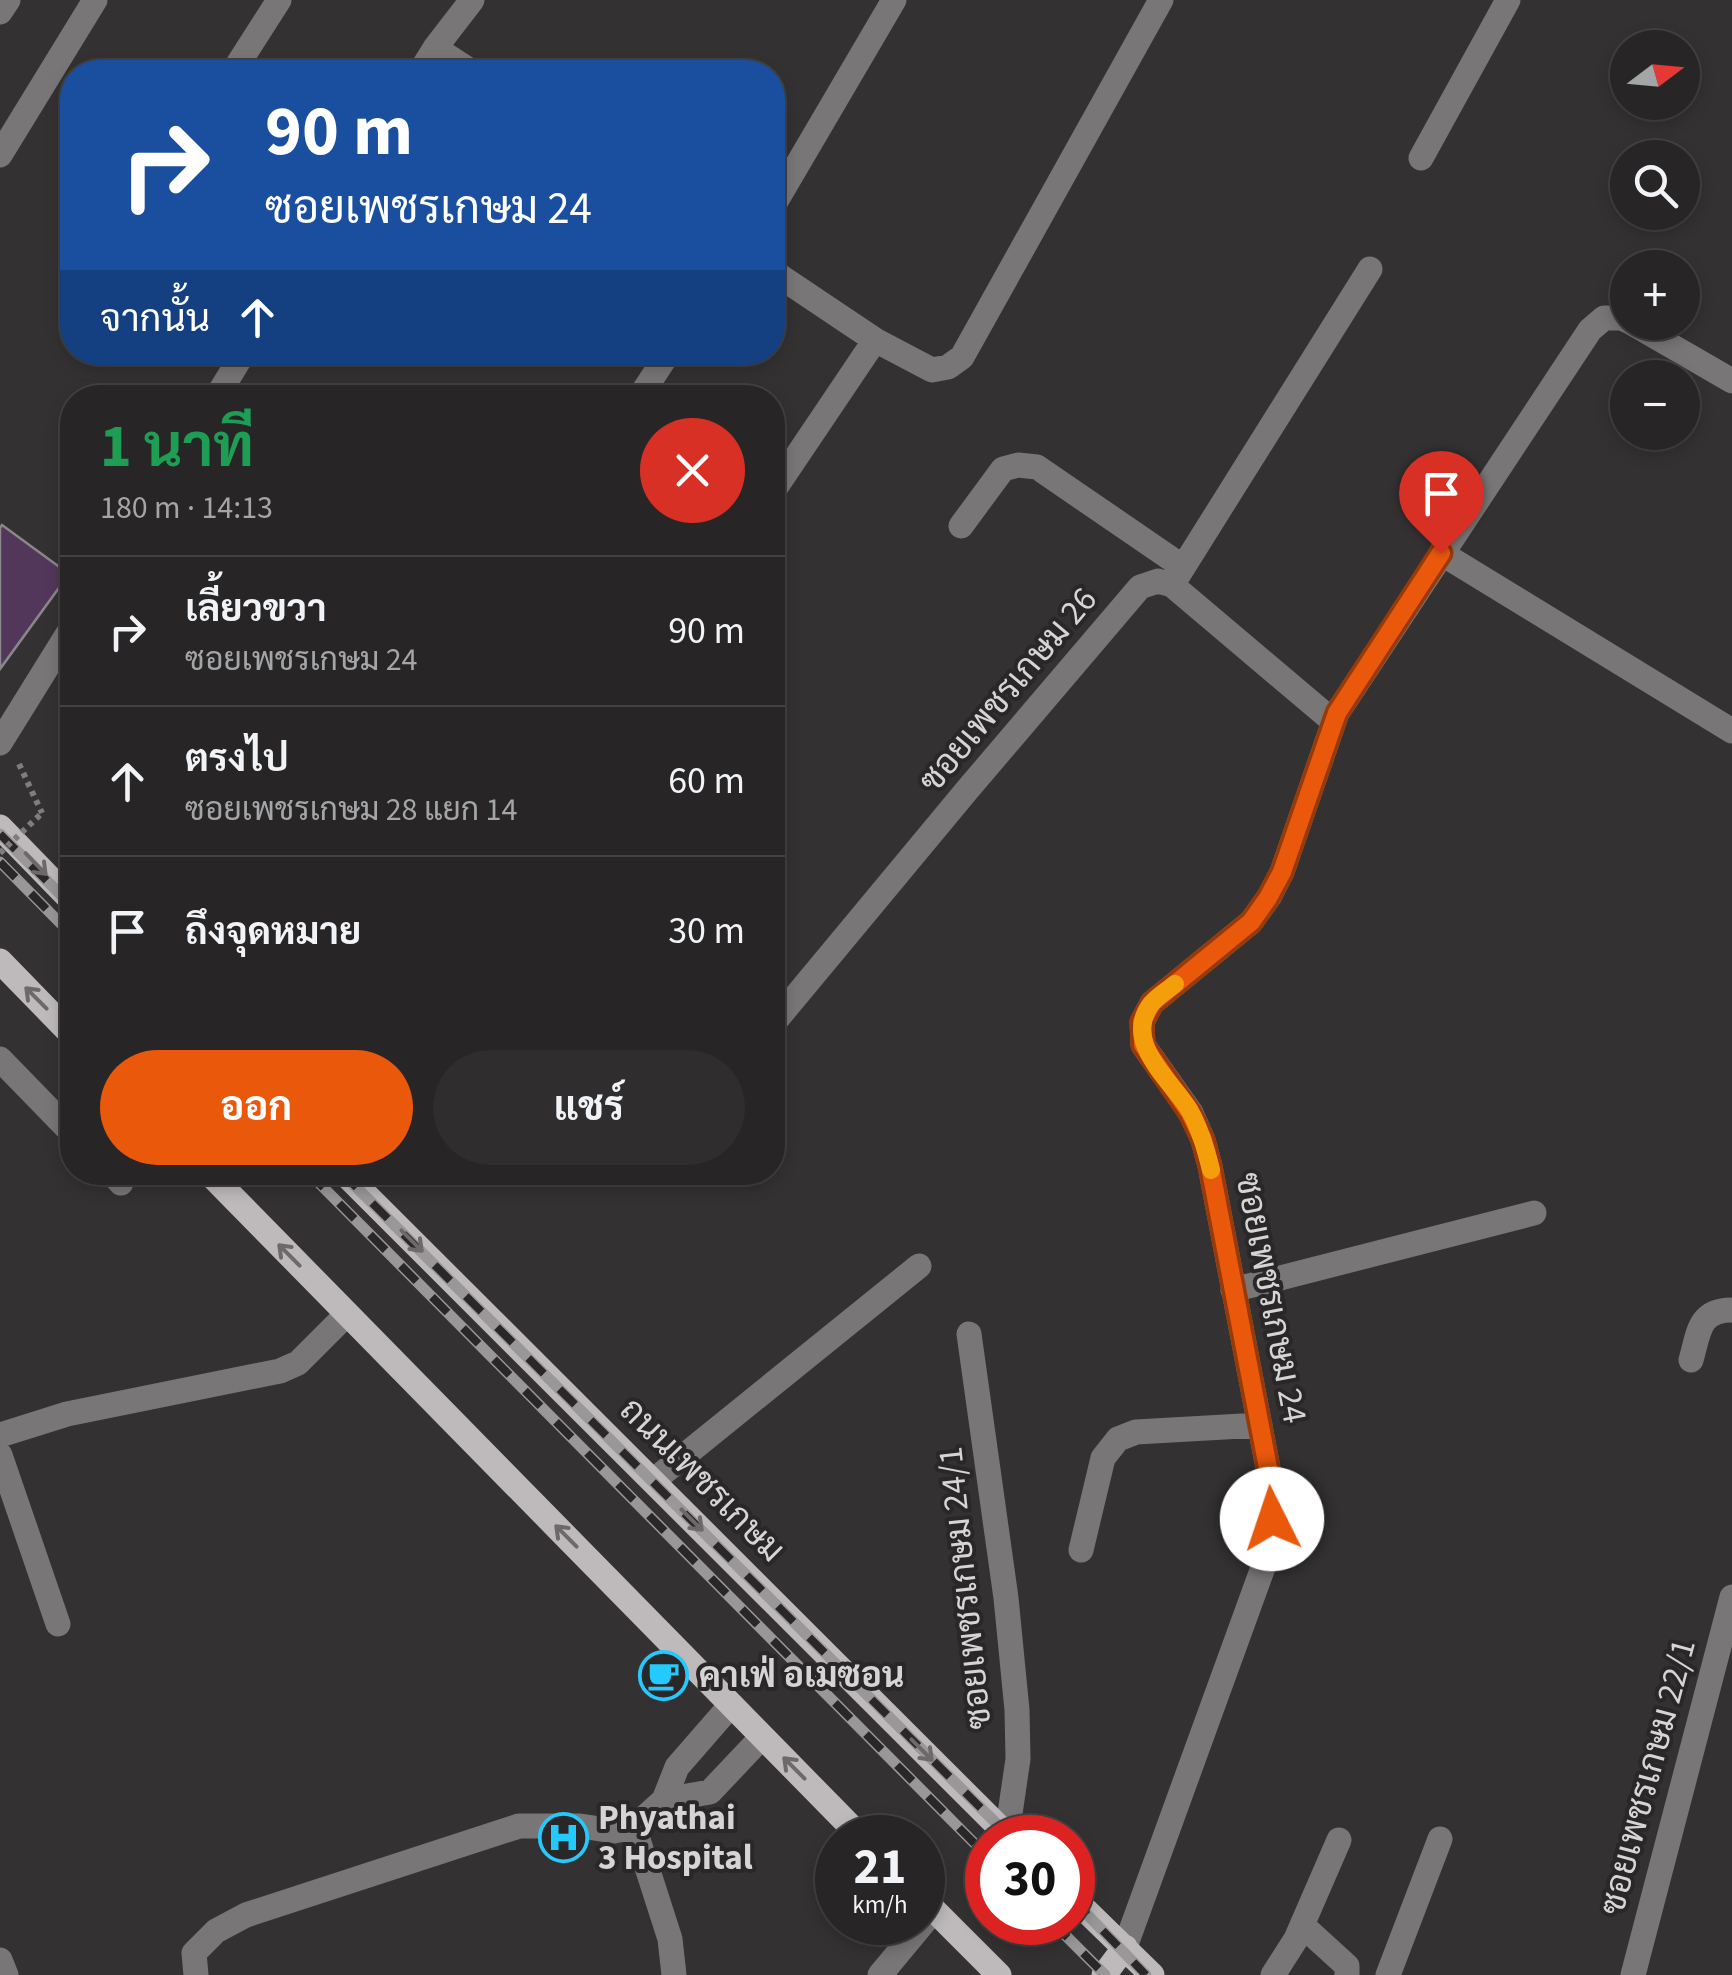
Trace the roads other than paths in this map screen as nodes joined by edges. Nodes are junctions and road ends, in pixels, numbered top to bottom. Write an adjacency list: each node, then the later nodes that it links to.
1 (8, 0): 8 (street)
2 (94, 0): 13 (street)
3 (279, 0): 10 (street)
4 (894, 0): 15 (street)
5 (1161, 0): 19 (street)
6 (1508, 0): 14 (street)
7 (459, 4): 9 (street)
8 (0, 12)
9 (435, 48): 11 (street); 12 (street)
10 (241, 60)
11 (428, 60)
12 (454, 60)
13 (0, 154)
14 (1421, 158)
15 (785, 186)
16 (1370, 270): 25 (street)
17 (785, 280): 19 (street)
18 (1610, 318): 24 (street, ซอยเพชรเกษม 24)
19 (875, 340): 22 (street)
20 (1661, 340): 21 (street)
21 (1732, 380)
22 (785, 474)
23 (961, 526): 25 (street)
24 (1441, 553): 27 (street, ซอยเพชรเกษม 24); 28 (street)
25 (1178, 576): 27 (street); 33 (street, ซอยเพชรเกษม 26)
26 (60, 647): 29 (street)
27 (1334, 722): 41 (street, ซอยเพชรเกษม 24)
28 (1732, 731)
29 (8, 735)
30 (0, 827): 31 (main road, one-way to 31)
31 (60, 889)
32 (3, 969): 34 (main road, one-way to 32)
33 (785, 1010)
34 (60, 1024)
35 (0, 1059): 36 (street)
36 (60, 1121)
37 (221, 1185): 43 (main road, one-way to 37)
38 (356, 1185): 49 (main road, ถนนเพชรเกษม, one-way to 49)
39 (1534, 1214): 41 (street)
40 (919, 1266): 49 (street)
41 (1233, 1290): 46 (street, ซอยเพชรเกษม 24)
42 (1732, 1310): 45 (street)
43 (347, 1314): 47 (street); 53 (main road, one-way to 43)
44 (969, 1334): 58 (street, ซอยเพชรเกษม 24/1)
45 (1691, 1360)
46 (1260, 1424): 50 (street); 66 (street, ซอยเพชรเกษม 24)
47 (0, 1435)
48 (0, 1455): 52 (street)
49 (653, 1481): 57 (main road, ถนนเพชรเกษม, one-way to 57)
50 (1080, 1550)
51 (1732, 1597): 78 (street, ซอยเพชรเกษม 22/1)
52 (58, 1624)
53 (732, 1705): 54 (main road); 55 (street)
54 (762, 1737): 55 (street); 56 (main road, one-way to 54)
55 (664, 1800): 59 (street)
56 (839, 1815)
57 (987, 1815)
58 (1011, 1815)
59 (634, 1827): 69 (street); 70 (street)
60 (1440, 1839): 77 (street)
61 (1339, 1840): 64 (street)
62 (1095, 1919): 66 (main road)
63 (945, 1921): 72 (main road)
64 (1302, 1925): 75 (street); 76 (street)
65 (900, 1945): 71 (street)
66 (1125, 1948): 73 (main road); 74 (main road)
67 (0, 1960): 68 (street)
68 (6, 1975)
69 (196, 1975)
70 (674, 1975)
71 (880, 1975)
72 (999, 1975)
73 (1104, 1975)
74 (1152, 1975)
75 (1273, 1975)
76 (1347, 1975)
77 (1388, 1975)
78 (1633, 1975)

